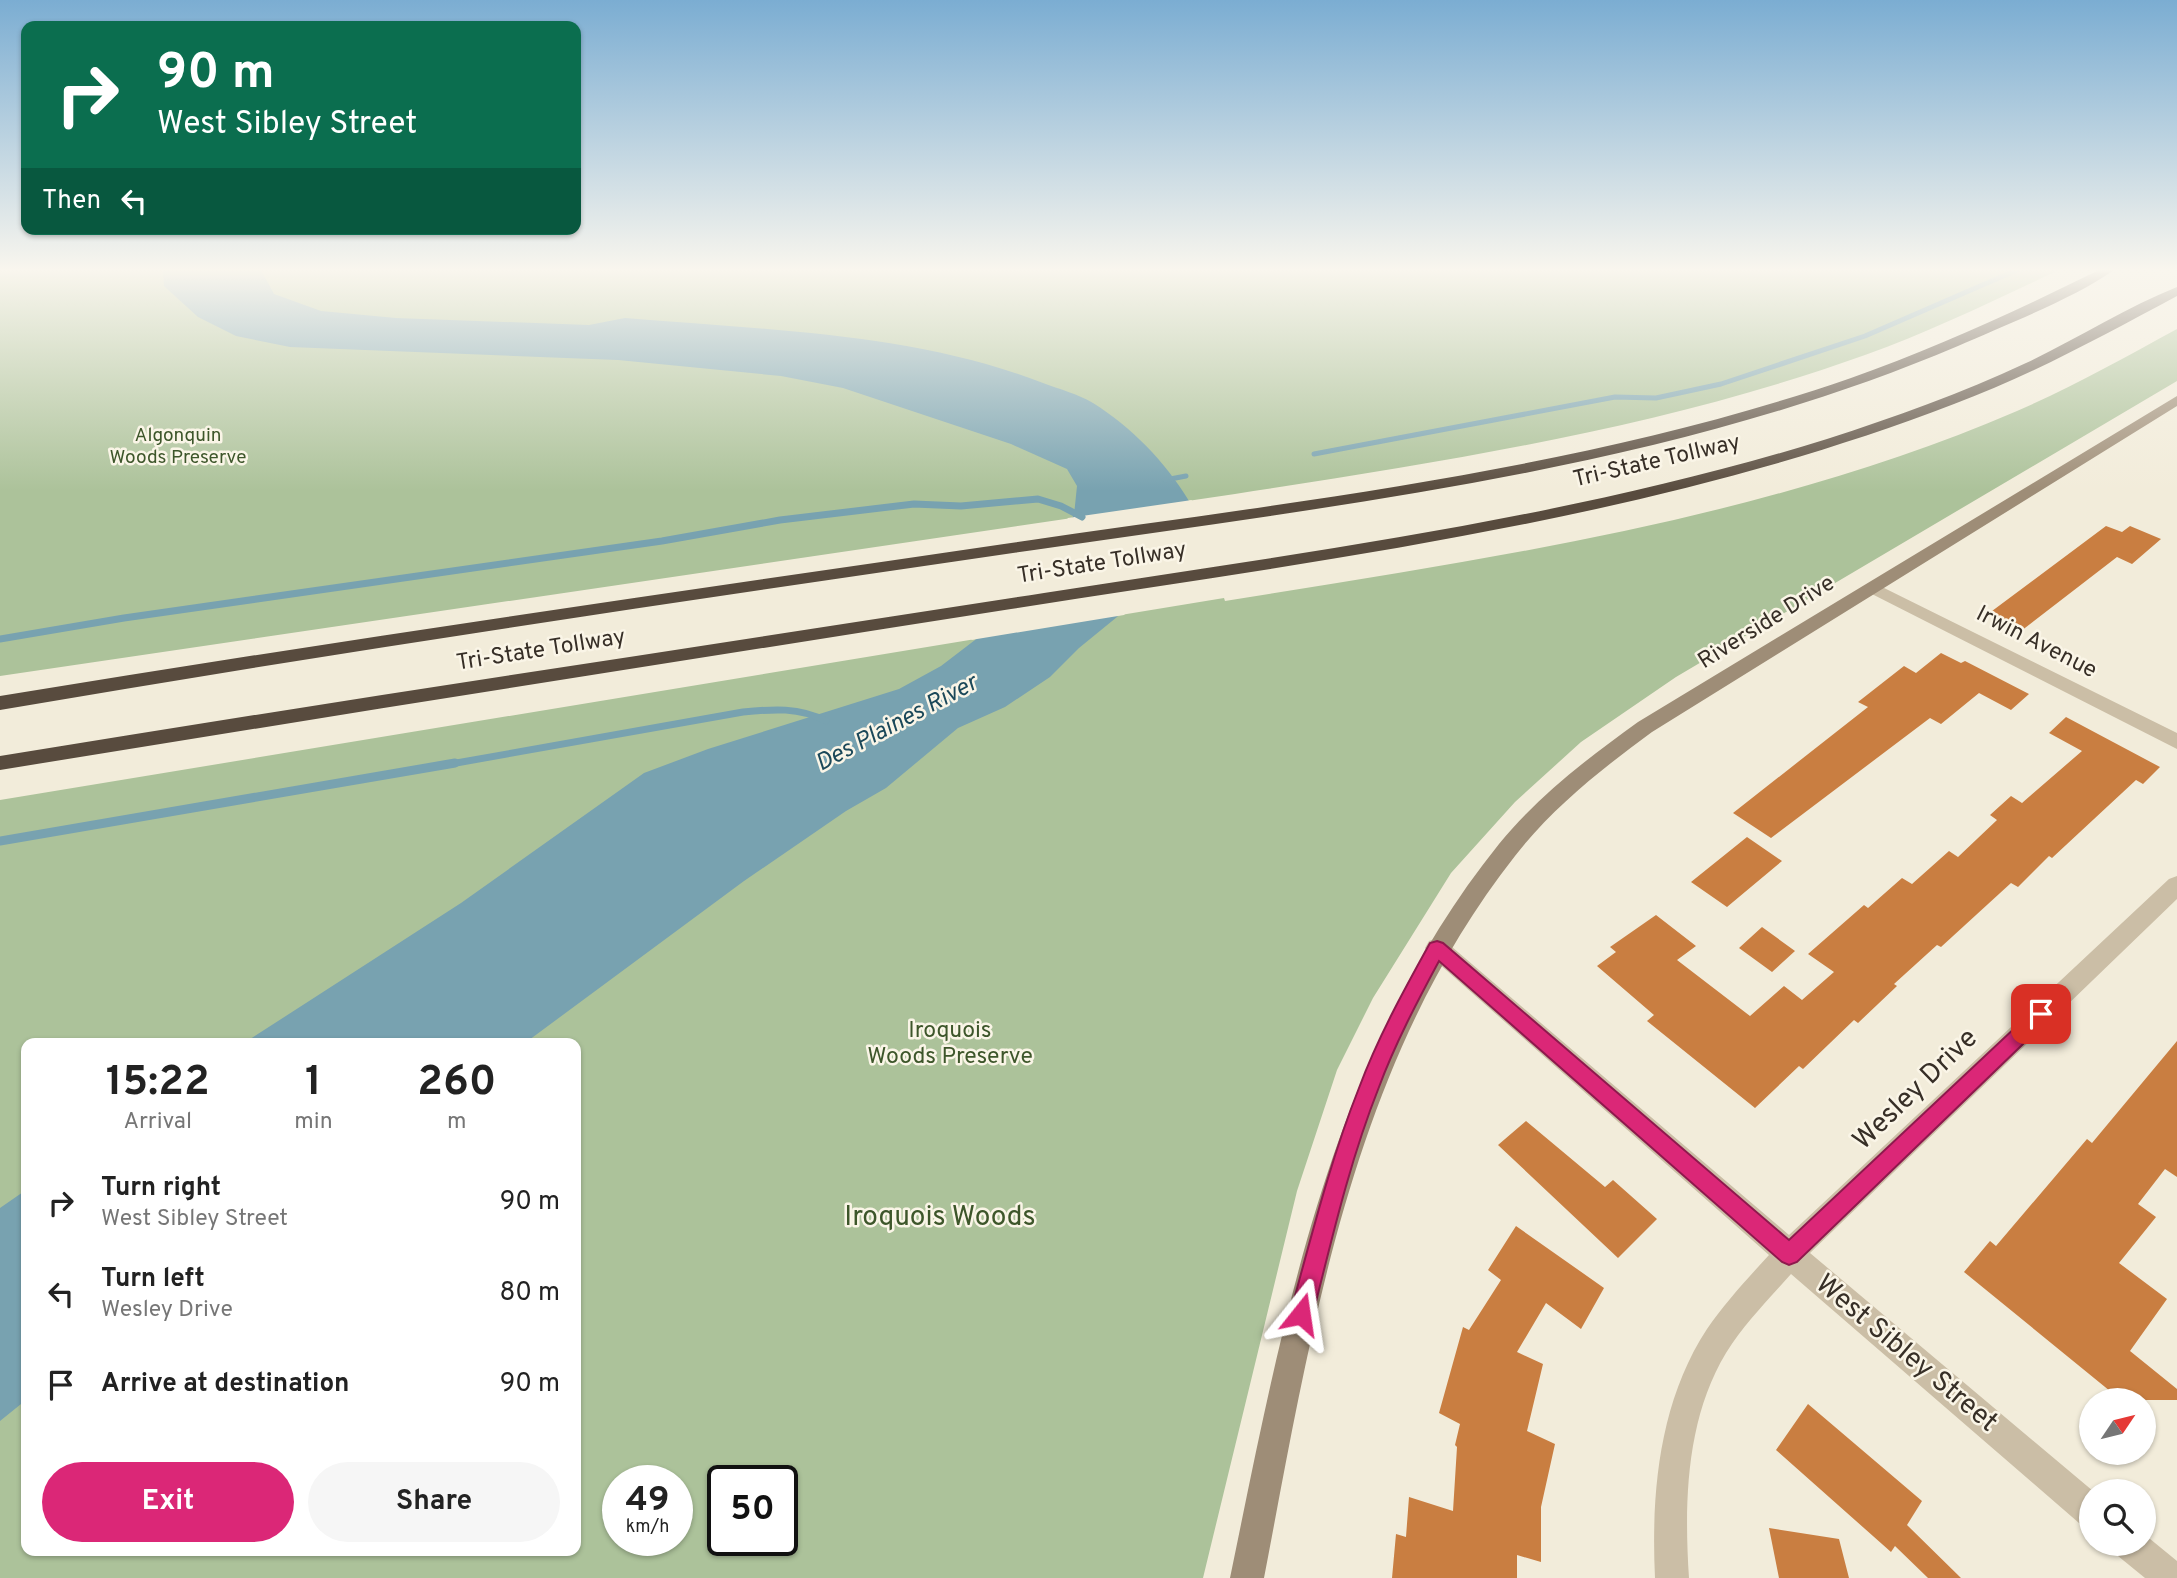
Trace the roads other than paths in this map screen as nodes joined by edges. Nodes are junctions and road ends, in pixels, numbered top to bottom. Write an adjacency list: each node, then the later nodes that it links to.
1 (1951, 344): 5 (highway, Tri-State Tollway)
2 (2078, 344): 7 (highway, Tri-State Tollway)
3 (2177, 400): 4 (main road, Riverside Drive)
4 (1872, 587): 6 (street, Irwin Avenue); 9 (main road, Riverside Drive)
5 (0, 702)
6 (2177, 742)
7 (0, 763)
8 (2177, 885): 10 (street, Wesley Drive)
9 (1437, 948): 10 (street, West Sibley Street); 13 (main road, Riverside Drive)
10 (1789, 1254): 11 (street, West Sibley Street); 14 (street, Wesley Drive)
11 (2079, 1501)
12 (2144, 1556): 15 (street)
13 (1247, 1578)
14 (1672, 1578)
15 (2171, 1578)

